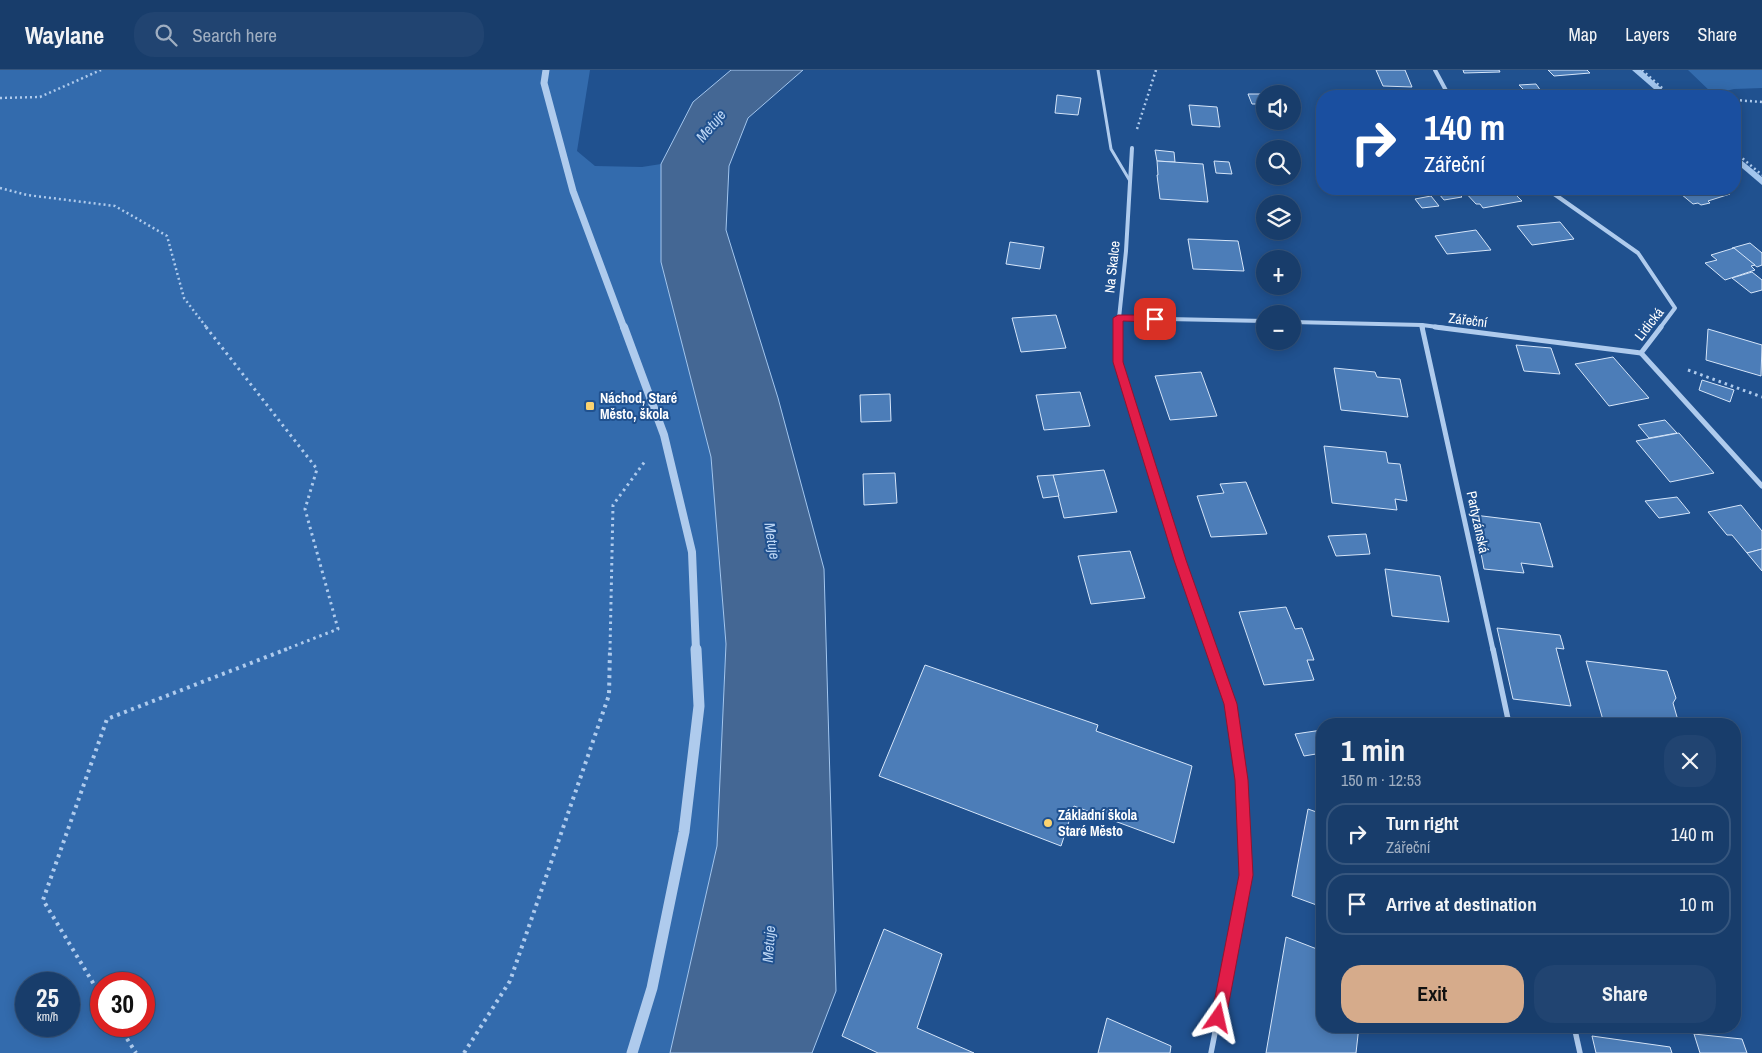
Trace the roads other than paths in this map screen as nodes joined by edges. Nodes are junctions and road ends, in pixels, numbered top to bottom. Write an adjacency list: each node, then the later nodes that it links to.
1 (546, 70): 16 (street)
2 (1098, 70): 6 (lane)
3 (1436, 70): 4 (street)
4 (1446, 90)
5 (1132, 148): 6 (street, Na Skalce)
6 (1130, 181): 8 (street, Na Skalce)
7 (1556, 195): 12 (street, Lidická)
8 (1118, 318): 9 (street); 17 (street, Na Skalce)
9 (1256, 321)
10 (1301, 322): 11 (street, Zářeční)
11 (1422, 325): 12 (street, Zářeční); 14 (street, Partyzánská)
12 (1641, 353): 13 (street, Lidická)
13 (1762, 486)
14 (1508, 718)
15 (1576, 1033): 18 (street)
16 (632, 1053)
17 (1211, 1053)
18 (1580, 1053)

